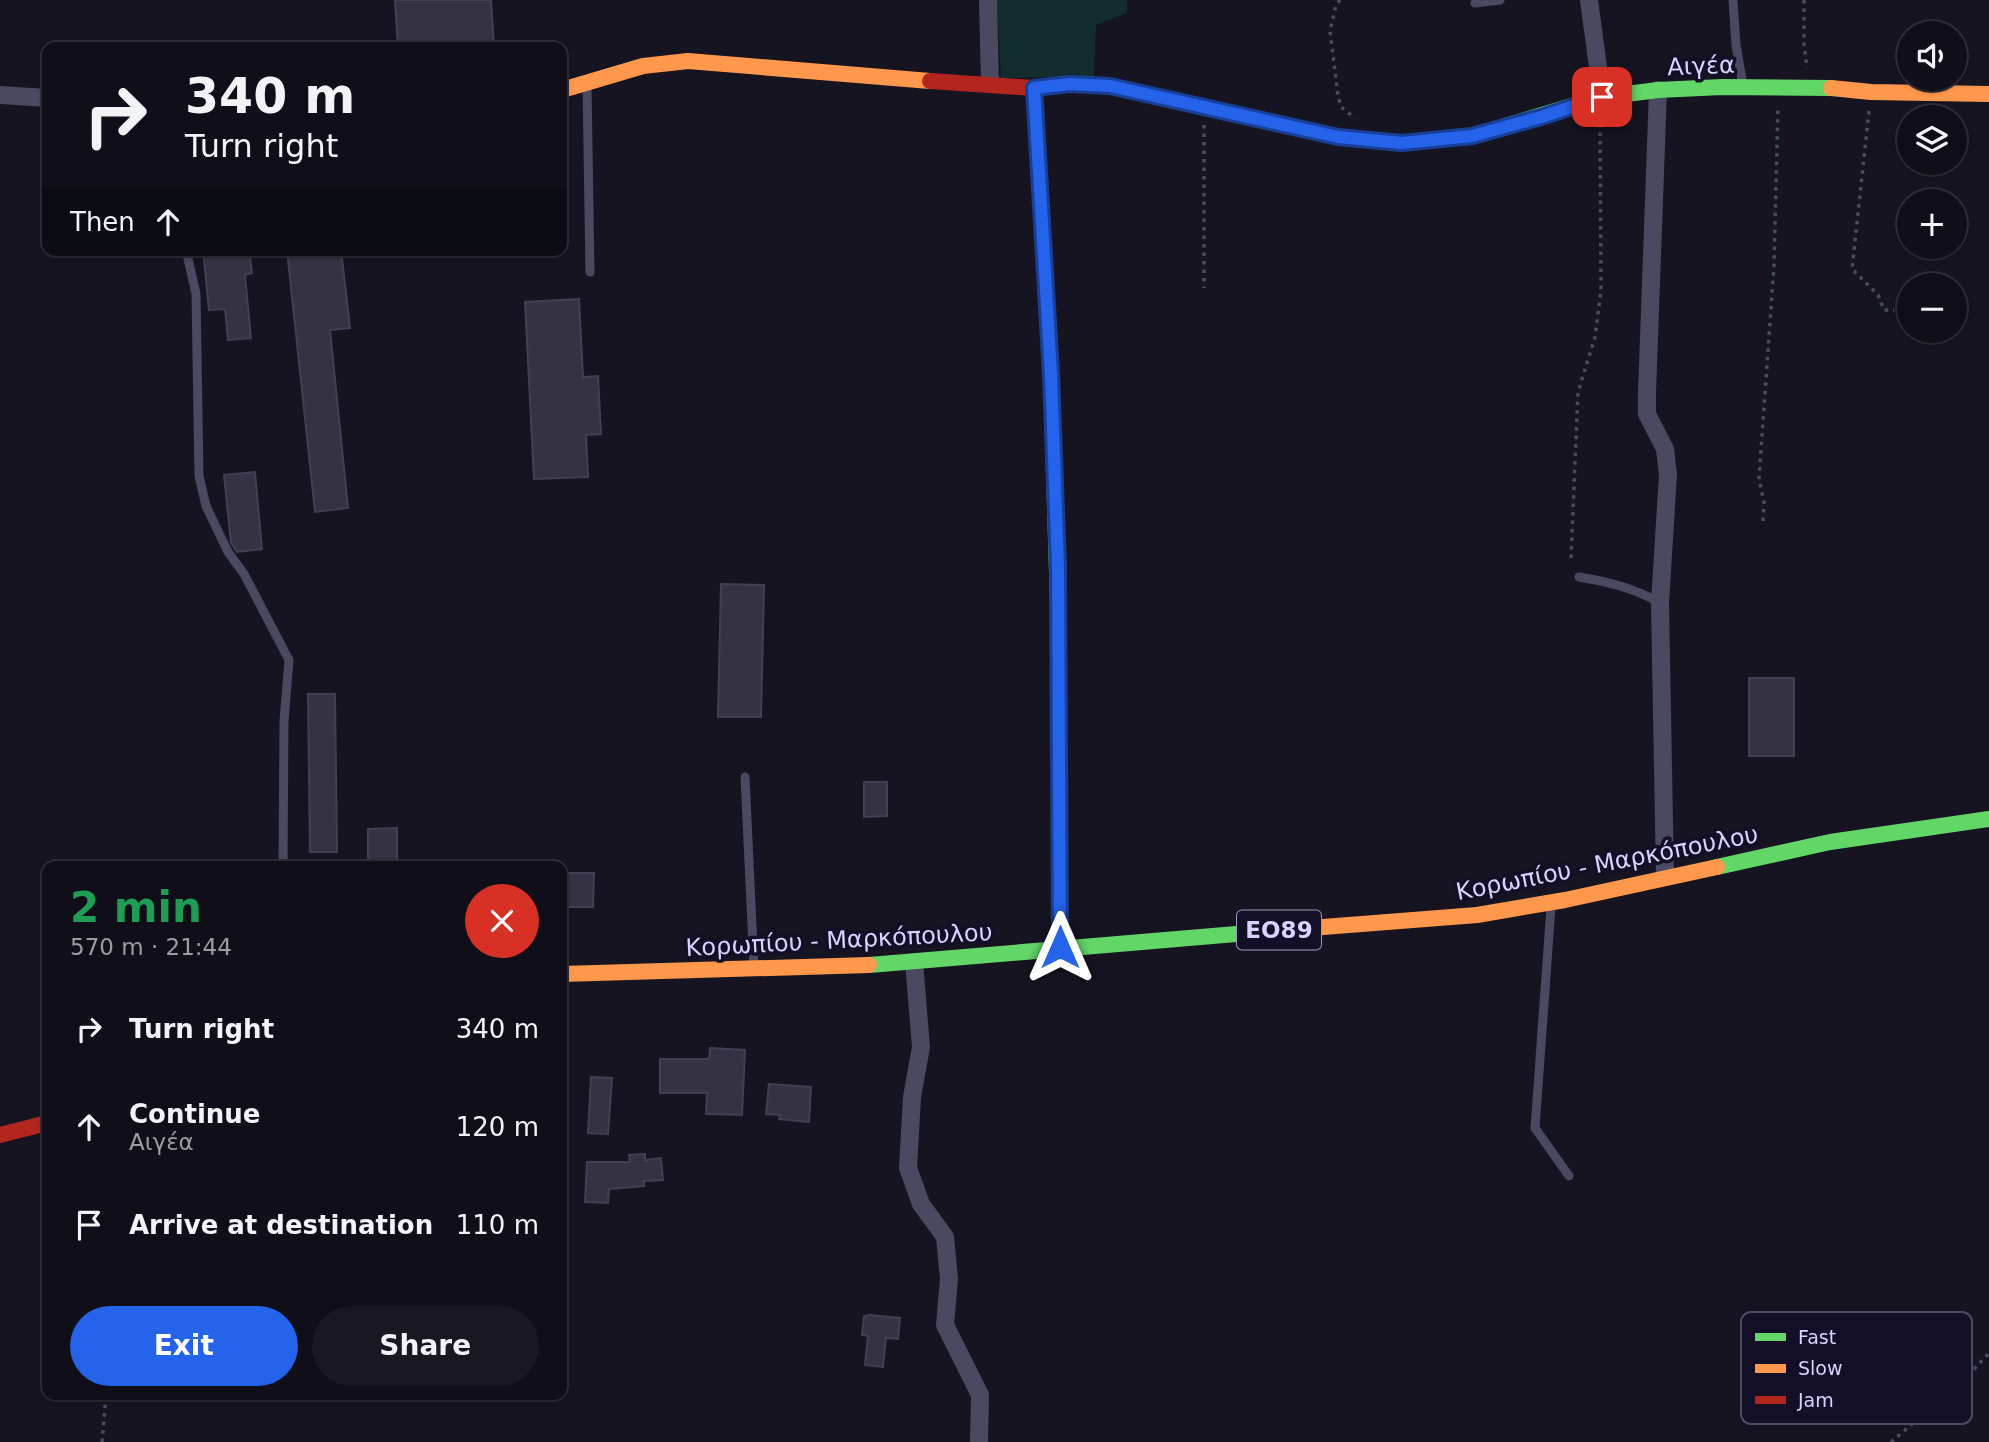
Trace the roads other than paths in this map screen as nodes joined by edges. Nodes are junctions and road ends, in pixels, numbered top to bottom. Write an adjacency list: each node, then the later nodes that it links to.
1 (988, 0): 7 (street)
2 (1500, 0): 5 (lane)
3 (1589, 0): 14 (street)
4 (1733, 0): 8 (lane)
5 (1475, 3)
6 (587, 83): 7 (street, Αιγέα); 10 (street, Αιγέα); 17 (lane)
7 (990, 84): 9 (street, Αιγέα)
8 (1743, 87): 11 (street, Αιγέα); 12 (street, Αιγέα)
9 (1034, 88): 14 (street, Αιγέα); 25 (street)
10 (567, 89)
11 (1658, 90): 14 (street, Αιγέα); 19 (street)
12 (1989, 94)
13 (0, 95): 15 (street)
14 (1602, 97)
15 (42, 98)
16 (188, 256): 22 (lane)
17 (590, 272)
18 (1579, 577): 19 (lane)
19 (1660, 603): 23 (street)
20 (745, 777): 27 (lane)
21 (1989, 819): 23 (street, Κορωπίου - Μαρκόπουλου / ΕΟ89)
22 (283, 861)
23 (1665, 877): 24 (street, Κορωπίου - Μαρκόπουλου / ΕΟ89)
24 (1551, 902): 25 (street, Κορωπίου - Μαρκόπουλου / ΕΟ89); 31 (lane)
25 (1060, 947): 26 (street, Κορωπίου - Μαρκόπουλου / ΕΟ89)
26 (914, 962): 27 (street, Κορωπίου - Μαρκόπουλου / ΕΟ89); 32 (street)
27 (754, 970): 28 (street, Κορωπίου - Μαρκόπουλου / ΕΟ89)
28 (567, 974)
29 (42, 1125): 30 (street)
30 (0, 1135)
31 (1569, 1176)
32 (979, 1442)

